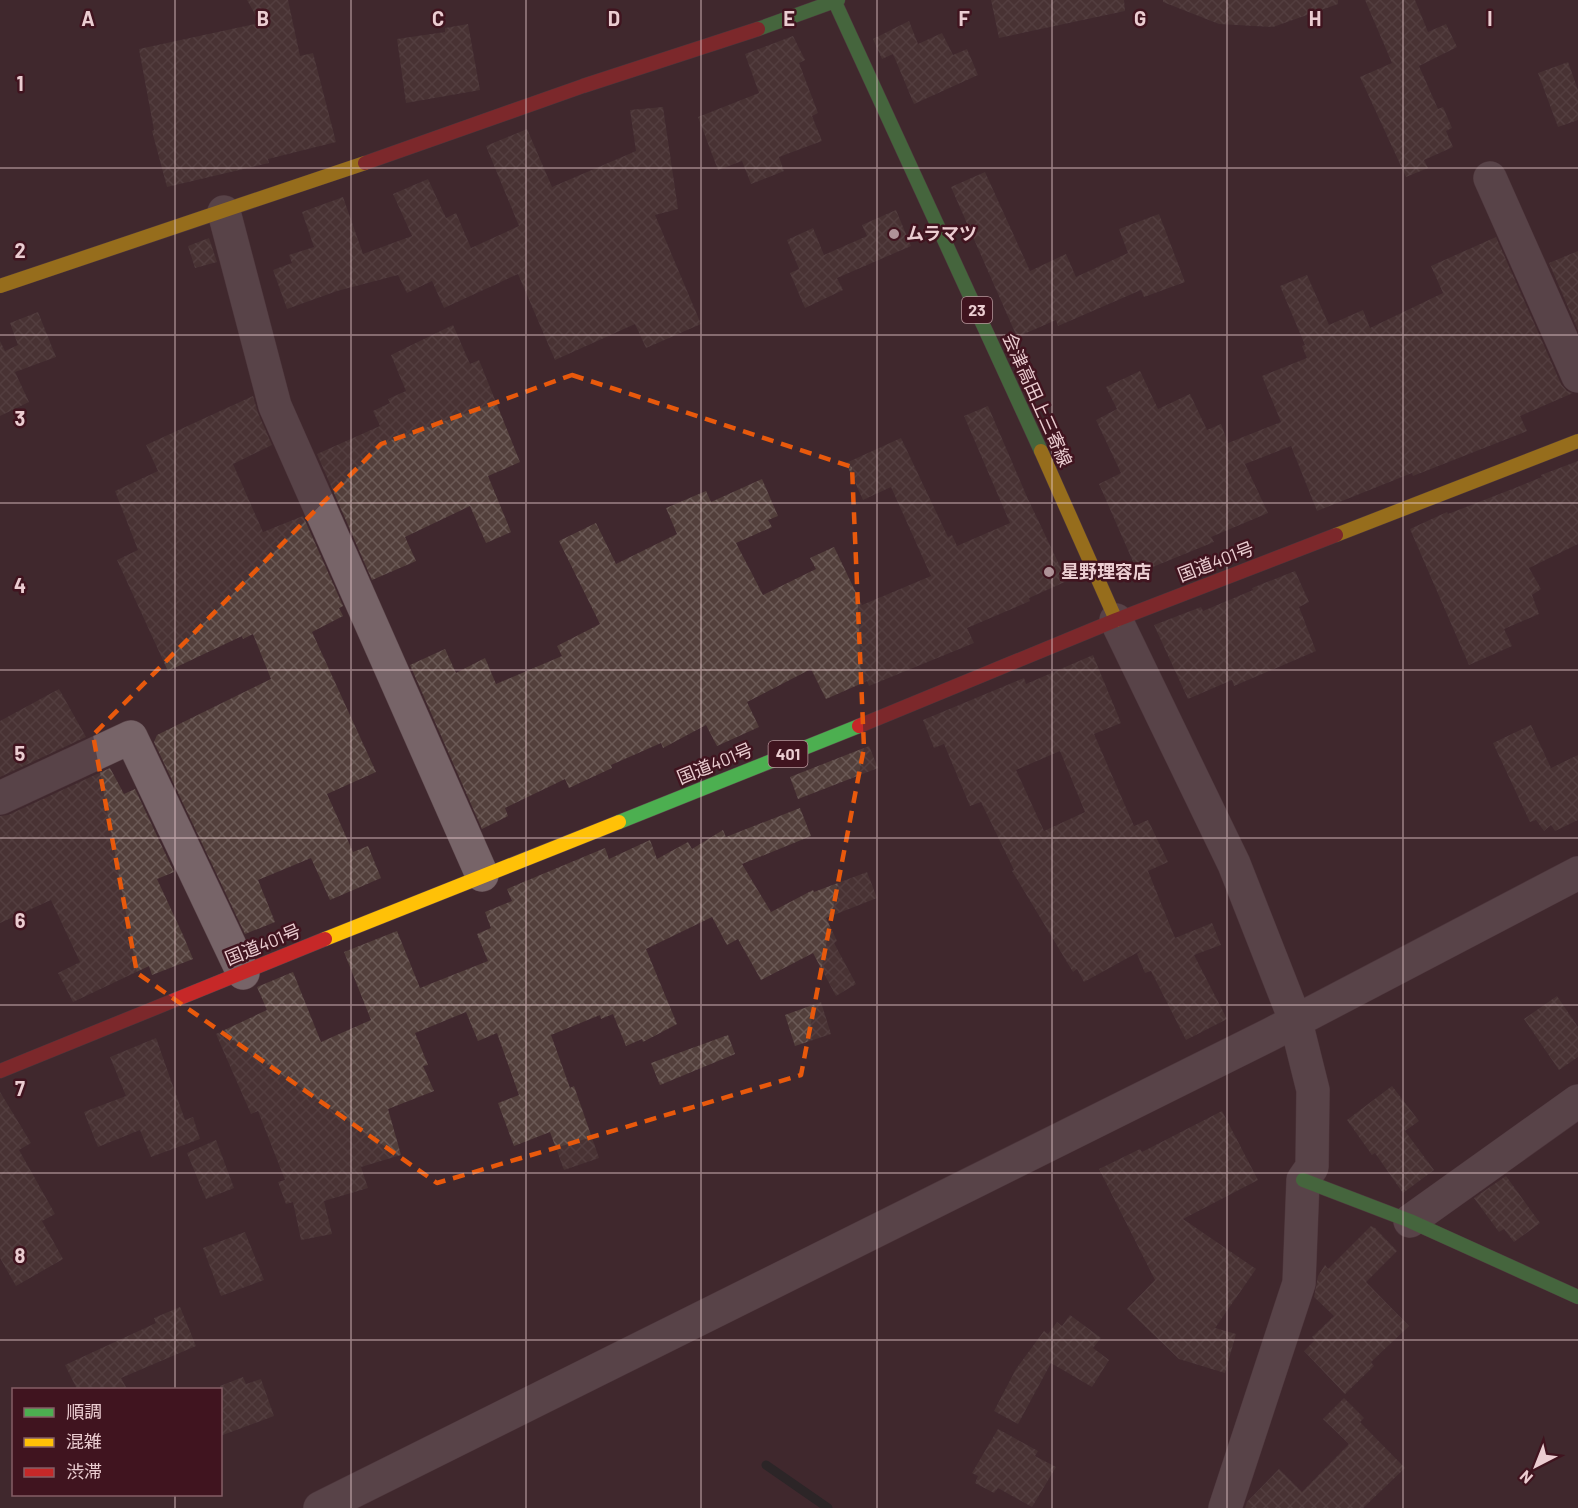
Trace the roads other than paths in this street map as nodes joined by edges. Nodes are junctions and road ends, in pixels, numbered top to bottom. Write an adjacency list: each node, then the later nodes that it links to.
1 (835, 0): 3 (main road); 7 (main road, 会津高田上三寄線 / 23)
2 (1490, 178): 5 (street)
3 (224, 212): 4 (main road); 10 (street)
4 (0, 286)
5 (1578, 376)
6 (1578, 441): 7 (main road, 国道401号 / 401)
7 (1116, 620): 10 (main road, 国道401号 / 401); 12 (street)
8 (0, 798): 11 (street)
9 (1578, 873): 12 (street)
10 (482, 875): 11 (main road, 国道401号 / 401)
11 (243, 973): 13 (main road, 国道401号 / 401)
12 (1296, 1022): 15 (street); 18 (street)
13 (0, 1071)
14 (1578, 1101): 16 (street)
15 (1303, 1180): 16 (main road); 19 (street)
16 (1410, 1221): 17 (main road)
17 (1578, 1297)
18 (320, 1508)
19 (1225, 1508)

